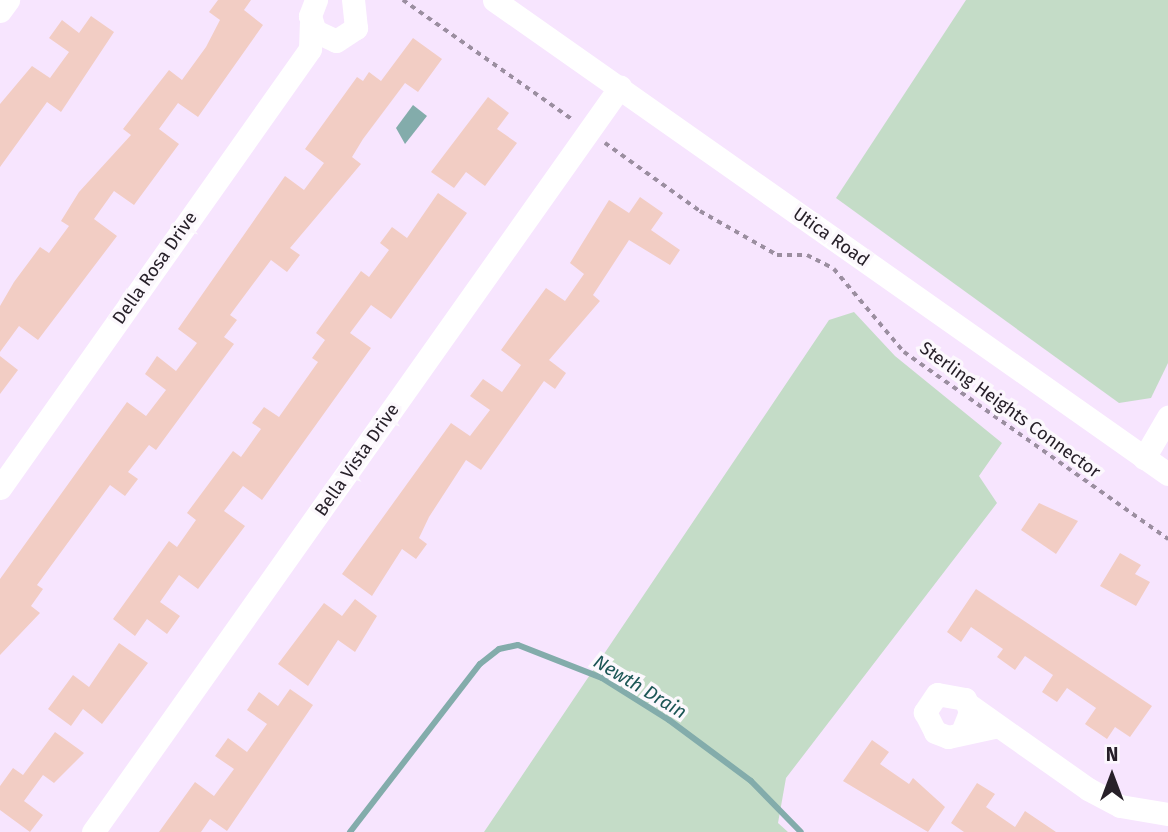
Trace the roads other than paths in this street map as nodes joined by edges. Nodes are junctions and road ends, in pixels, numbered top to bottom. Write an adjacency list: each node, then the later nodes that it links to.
1 (8, 0): 5 (street)
2 (316, 0): 6 (street)
3 (353, 0): 7 (street)
4 (494, 0): 9 (street, Utica Road)
5 (0, 11)
6 (311, 24): 7 (street); 8 (street)
7 (336, 41): 8 (street)
8 (310, 49): 13 (street, Della Rosa Drive)
9 (621, 88): 11 (street, Utica Road); 18 (street, Bella Vista Drive)
10 (1168, 417): 11 (street)
11 (1144, 457): 12 (street, Utica Road)
12 (1168, 474)
13 (0, 488)
14 (969, 705): 15 (street); 16 (street); 16 (street)
15 (994, 726): 16 (street); 17 (street)
16 (962, 732)
17 (1168, 814)
18 (93, 832)

